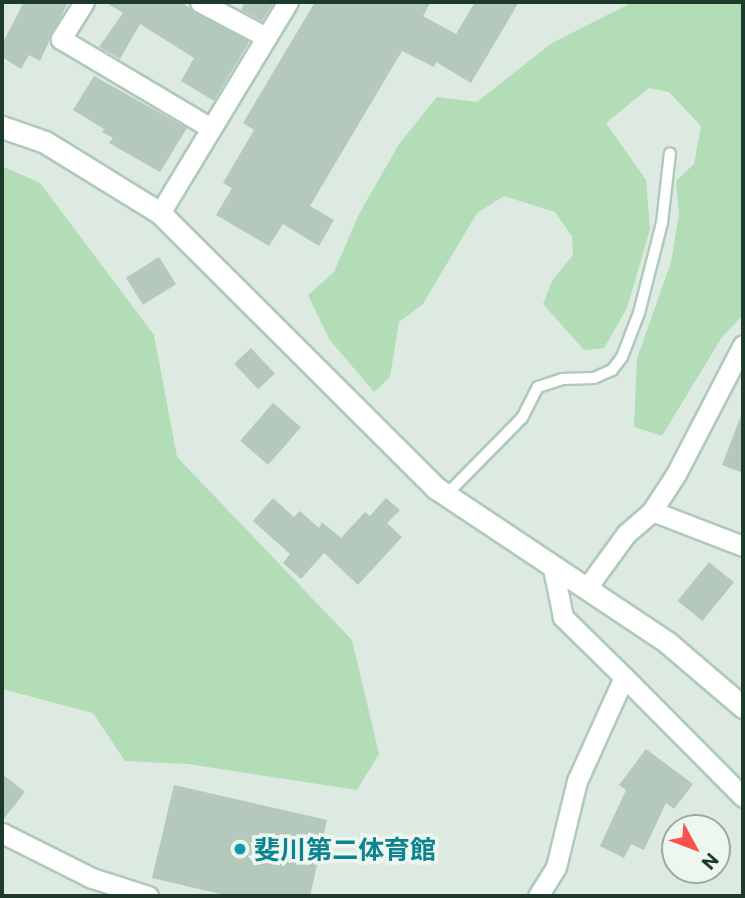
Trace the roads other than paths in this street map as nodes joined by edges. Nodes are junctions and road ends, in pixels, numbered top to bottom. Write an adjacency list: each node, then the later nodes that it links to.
1 (84, 2): 6 (street)
2 (200, 2): 4 (street)
3 (288, 2): 4 (street)
4 (266, 37): 6 (street)
5 (2, 127): 8 (street)
6 (211, 128): 8 (street)
7 (670, 153): 10 (lane)
8 (160, 213): 10 (street)
9 (743, 344): 11 (street)
10 (446, 495): 13 (street)
11 (652, 511): 12 (street); 14 (street)
12 (743, 546)
13 (552, 568): 14 (street); 15 (street)
14 (586, 589): 16 (street)
15 (624, 677): 17 (street); 20 (street)
16 (743, 707)
17 (743, 797)
18 (2, 833): 19 (street)
19 (148, 896)
20 (538, 896)

